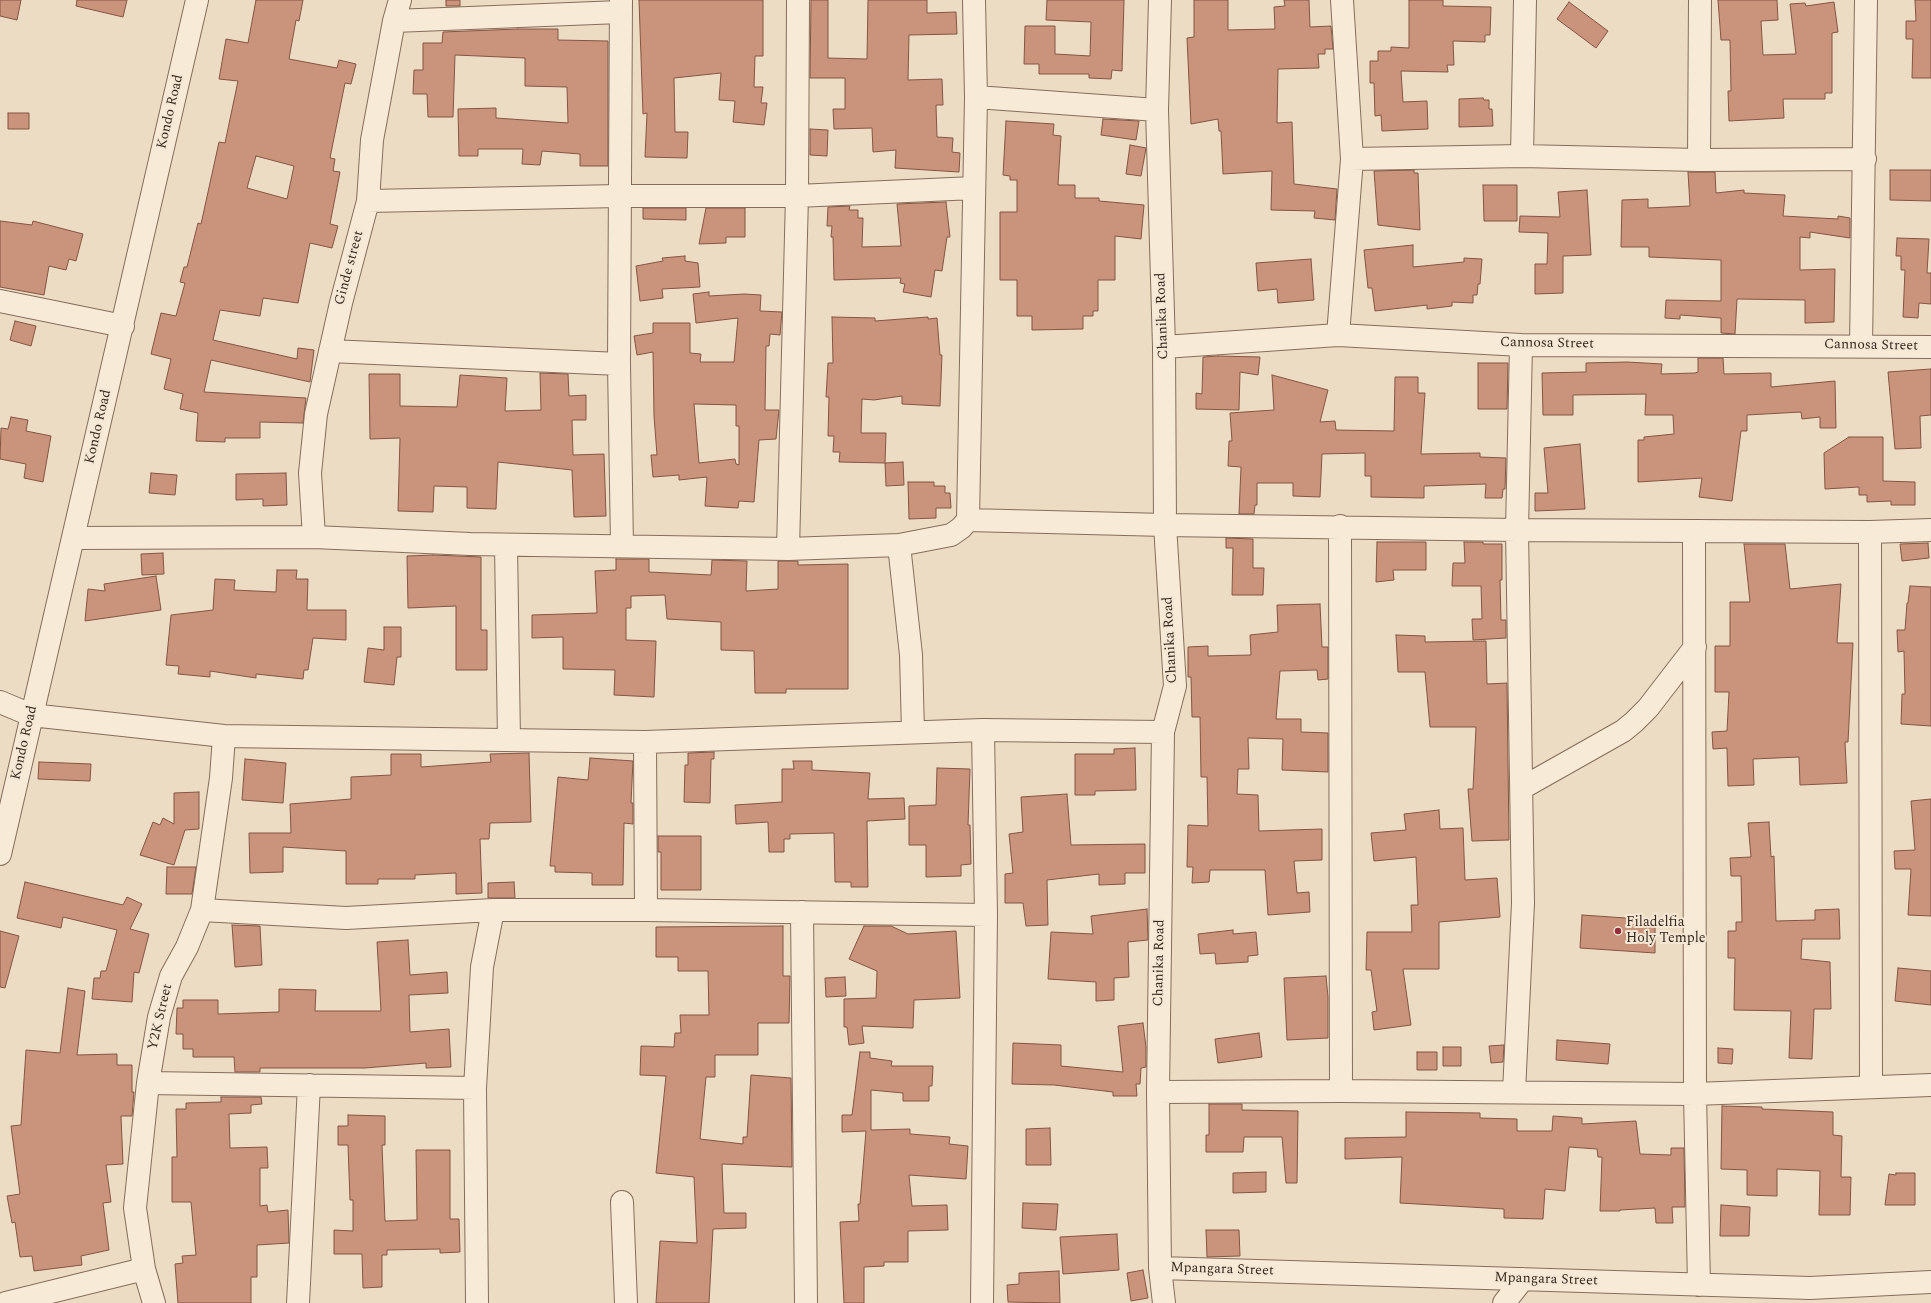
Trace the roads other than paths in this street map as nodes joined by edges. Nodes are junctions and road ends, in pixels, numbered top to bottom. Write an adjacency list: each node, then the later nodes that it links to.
1 (197, 0): 23 (street, Kondo Road)
2 (400, 0): 11 (street, Ginde street)
3 (798, 0): 20 (street)
4 (974, 0): 12 (street)
5 (1160, 0): 13 (street, Chanika Road)
6 (1342, 0): 15 (street)
7 (1526, 0): 14 (street)
8 (1700, 0): 17 (street)
9 (1866, 0): 16 (street)
10 (620, 6): 11 (street); 19 (street)
11 (394, 21): 21 (street, Ginde street)
12 (976, 97): 13 (street); 18 (street)
13 (1157, 110): 27 (street, Chanika Road)
14 (1522, 156): 15 (street); 17 (street)
15 (1352, 158): 24 (street)
16 (1865, 159): 17 (street); 26 (street)
17 (1699, 160)
18 (974, 188): 20 (street); 31 (street)
19 (620, 196): 20 (street); 21 (street); 30 (street)
20 (797, 196): 43 (street)
21 (368, 201): 29 (street, Ginde street)
22 (0, 302): 23 (street)
23 (123, 326): 39 (street, Kondo Road)
24 (1338, 335): 25 (street, Cannosa Street); 27 (street, Cannosa Street)
25 (1521, 345): 26 (street, Cannosa Street); 34 (street)
26 (1862, 346): 28 (street, Cannosa Street)
27 (1164, 347): 32 (street, Chanika Road)
28 (1931, 347)
29 (330, 351): 30 (street); 38 (street, Ginde street)
30 (619, 364): 42 (street)
31 (968, 520): 32 (street); 41 (street)
32 (1165, 525): 33 (street); 49 (street, Chanika Road)
33 (1340, 526): 34 (street); 65 (street)
34 (1517, 530): 36 (street); 53 (street)
35 (1931, 530): 37 (street)
36 (1694, 531): 37 (street); 44 (street)
37 (1870, 532): 63 (street)
38 (314, 537): 39 (street); 40 (street)
39 (73, 538): 46 (street, Kondo Road)
40 (506, 545): 42 (street); 51 (street)
41 (899, 545): 43 (street); 48 (street)
42 (622, 546): 43 (street)
43 (788, 549)
44 (1694, 647): 53 (street); 68 (street)
45 (0, 702): 46 (street)
46 (31, 716): 50 (street); 54 (street, Kondo Road)
47 (983, 730): 48 (street); 49 (street); 59 (street)
48 (913, 732): 52 (street)
49 (1163, 732): 66 (street, Chanika Road)
50 (224, 736): 51 (street); 55 (street, Y2K Street)
51 (509, 740): 52 (street)
52 (645, 742): 57 (street)
53 (1522, 788): 67 (street)
54 (0, 854)
55 (202, 910): 56 (street); 60 (street, Y2K Street)
56 (493, 910): 57 (street); 64 (street)
57 (646, 910): 58 (street)
58 (802, 912): 59 (street); 81 (street)
59 (986, 915): 82 (street)
60 (148, 1083): 61 (street); 71 (street, Y2K Street)
61 (309, 1085): 64 (street); 78 (street)
62 (1931, 1085): 63 (street)
63 (1871, 1087): 68 (street)
64 (475, 1088): 79 (street)
65 (1341, 1091): 66 (street); 67 (street)
66 (1158, 1092): 70 (street, Chanika Road)
67 (1514, 1092): 68 (street)
68 (1695, 1094): 74 (street)
69 (622, 1202): 80 (street)
70 (1160, 1268): 72 (street, Mpangara Street); 83 (street, Chanika Road)
71 (144, 1269): 76 (street); 77 (street, Y2K Street)
72 (1523, 1279): 74 (street, Mpangara Street); 84 (street)
73 (1931, 1282): 75 (street, Mpangara Street)
74 (1699, 1285): 75 (street, Mpangara Street)
75 (1810, 1295)
76 (6, 1303)
77 (154, 1303)
78 (298, 1303)
79 (477, 1303)
80 (626, 1303)
81 (806, 1303)
82 (982, 1303)
83 (1164, 1303)
84 (1504, 1303)

